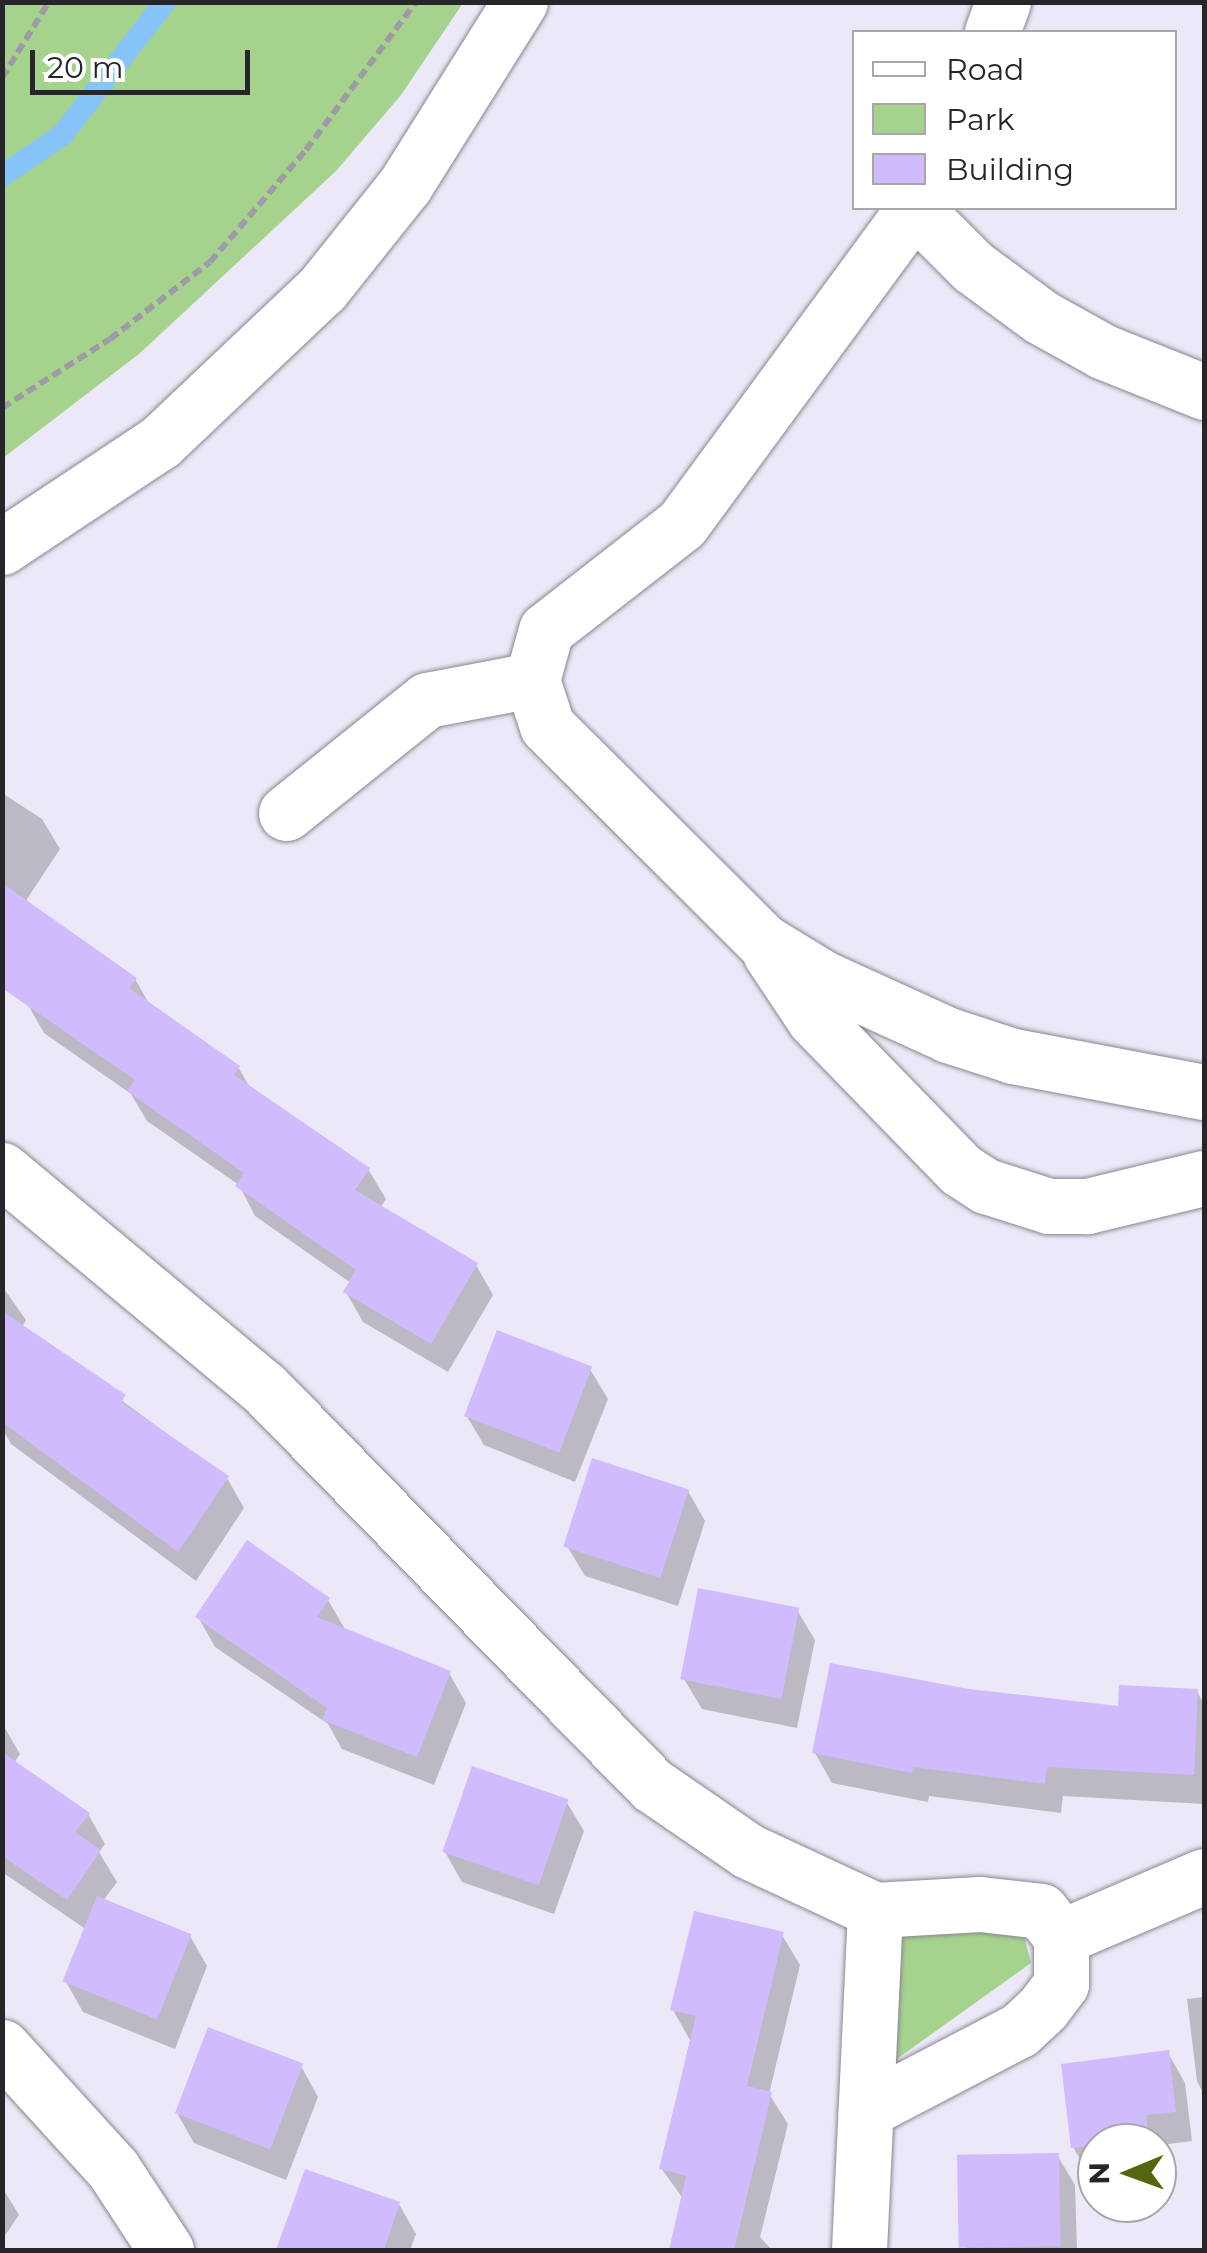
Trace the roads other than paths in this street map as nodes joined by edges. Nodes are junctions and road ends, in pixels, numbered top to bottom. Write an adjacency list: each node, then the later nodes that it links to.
1 (520, 2): 7 (street)
2 (1003, 2): 3 (street)
3 (993, 30)
4 (913, 210): 8 (street)
5 (916, 210): 6 (street)
6 (1204, 392)
7 (2, 547)
8 (532, 680): 9 (street); 10 (street)
9 (286, 813)
10 (764, 942): 11 (street); 13 (street)
11 (1204, 1092)
12 (2, 1170): 15 (street)
13 (1204, 1178)
14 (1204, 1876): 16 (street)
15 (875, 1910): 16 (street); 18 (street)
16 (1061, 1937): 18 (street)
17 (2, 2047): 19 (street)
18 (866, 2110): 20 (street)
19 (166, 2250)
20 (859, 2250)

